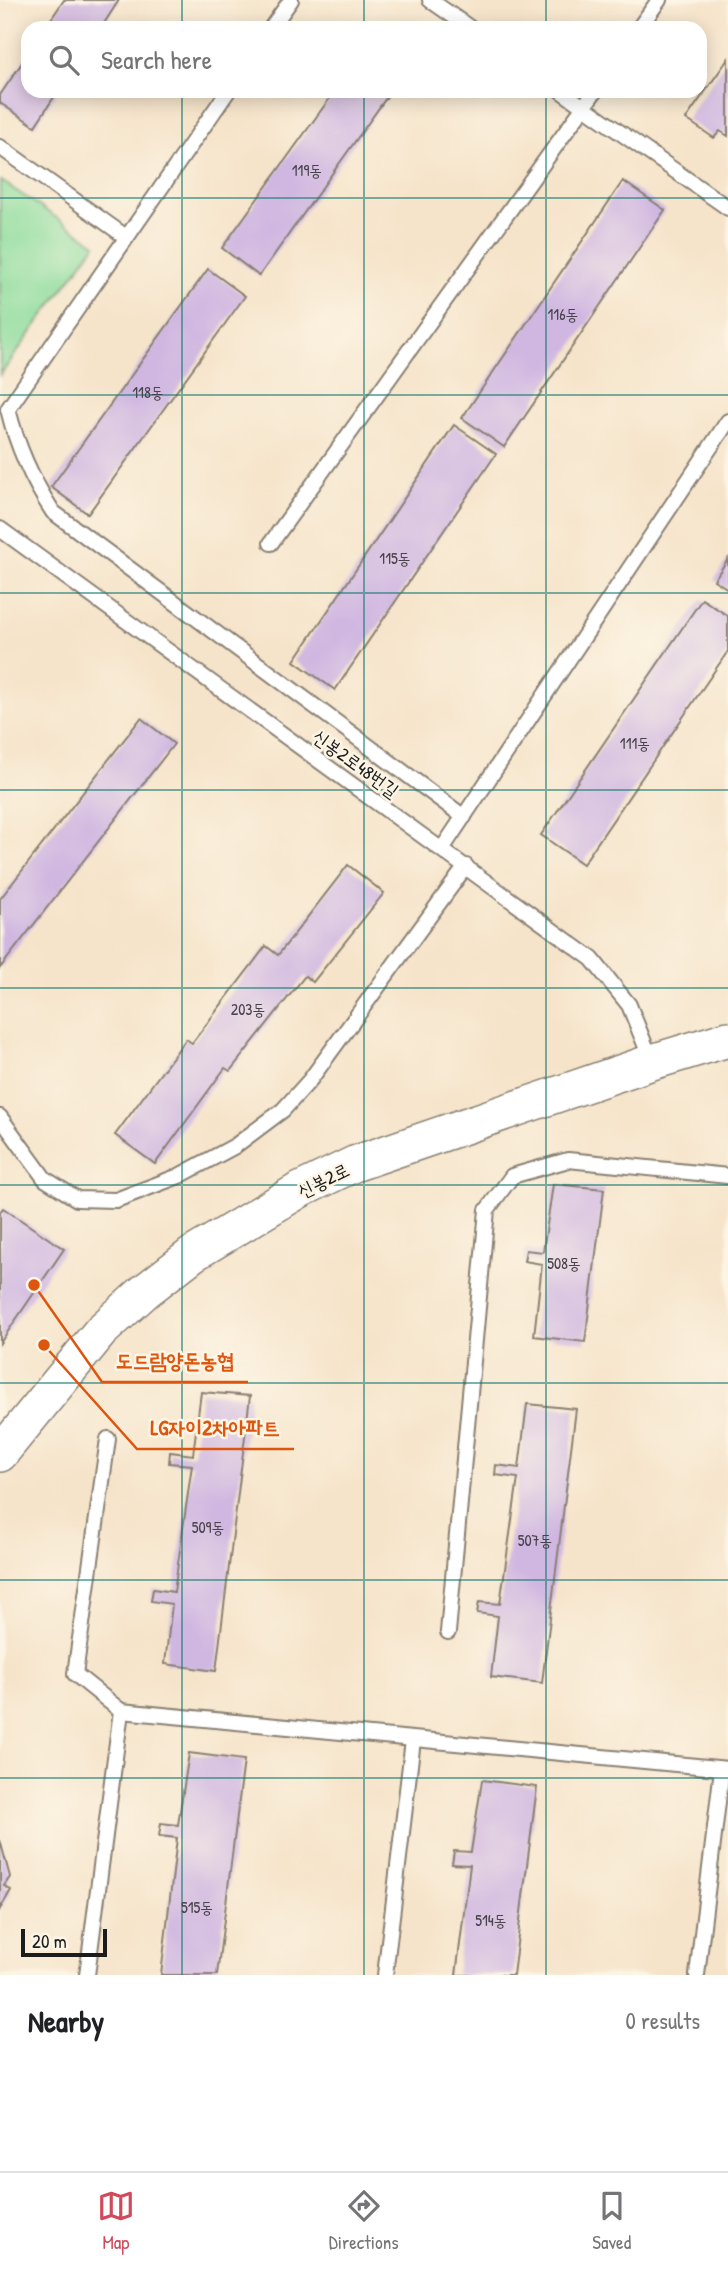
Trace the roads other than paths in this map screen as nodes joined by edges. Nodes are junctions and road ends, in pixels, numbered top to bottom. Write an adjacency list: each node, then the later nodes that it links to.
1 (291, 0): 4 (lane)
2 (430, 0): 5 (lane)
3 (659, 0): 6 (lane)
4 (276, 21)
5 (460, 21)
6 (644, 21)
7 (223, 98): 13 (lane)
8 (571, 98): 10 (lane)
9 (589, 98): 10 (lane)
10 (583, 107): 12 (lane); 16 (lane)
11 (0, 147): 13 (lane)
12 (728, 208)
13 (127, 237): 17 (lane)
14 (728, 421): 17 (lane)
15 (0, 529): 18 (lane, 신봉2로48번길)
16 (271, 543)
17 (464, 817): 18 (lane)
18 (442, 849): 19 (lane, 신봉2로48번길)
19 (466, 866): 21 (lane, 신봉2로48번길); 22 (lane)
20 (728, 1039): 21 (street, 신봉2로)
21 (652, 1062): 25 (street, 신봉2로)
22 (0, 1117)
23 (728, 1176): 26 (lane)
24 (108, 1439): 27 (lane)
25 (0, 1454)
26 (448, 1632)
27 (121, 1711): 28 (lane); 30 (lane)
28 (413, 1741): 29 (lane); 31 (lane)
29 (725, 1769): 32 (lane)
30 (87, 1975)
31 (385, 1975)
32 (696, 1975)

